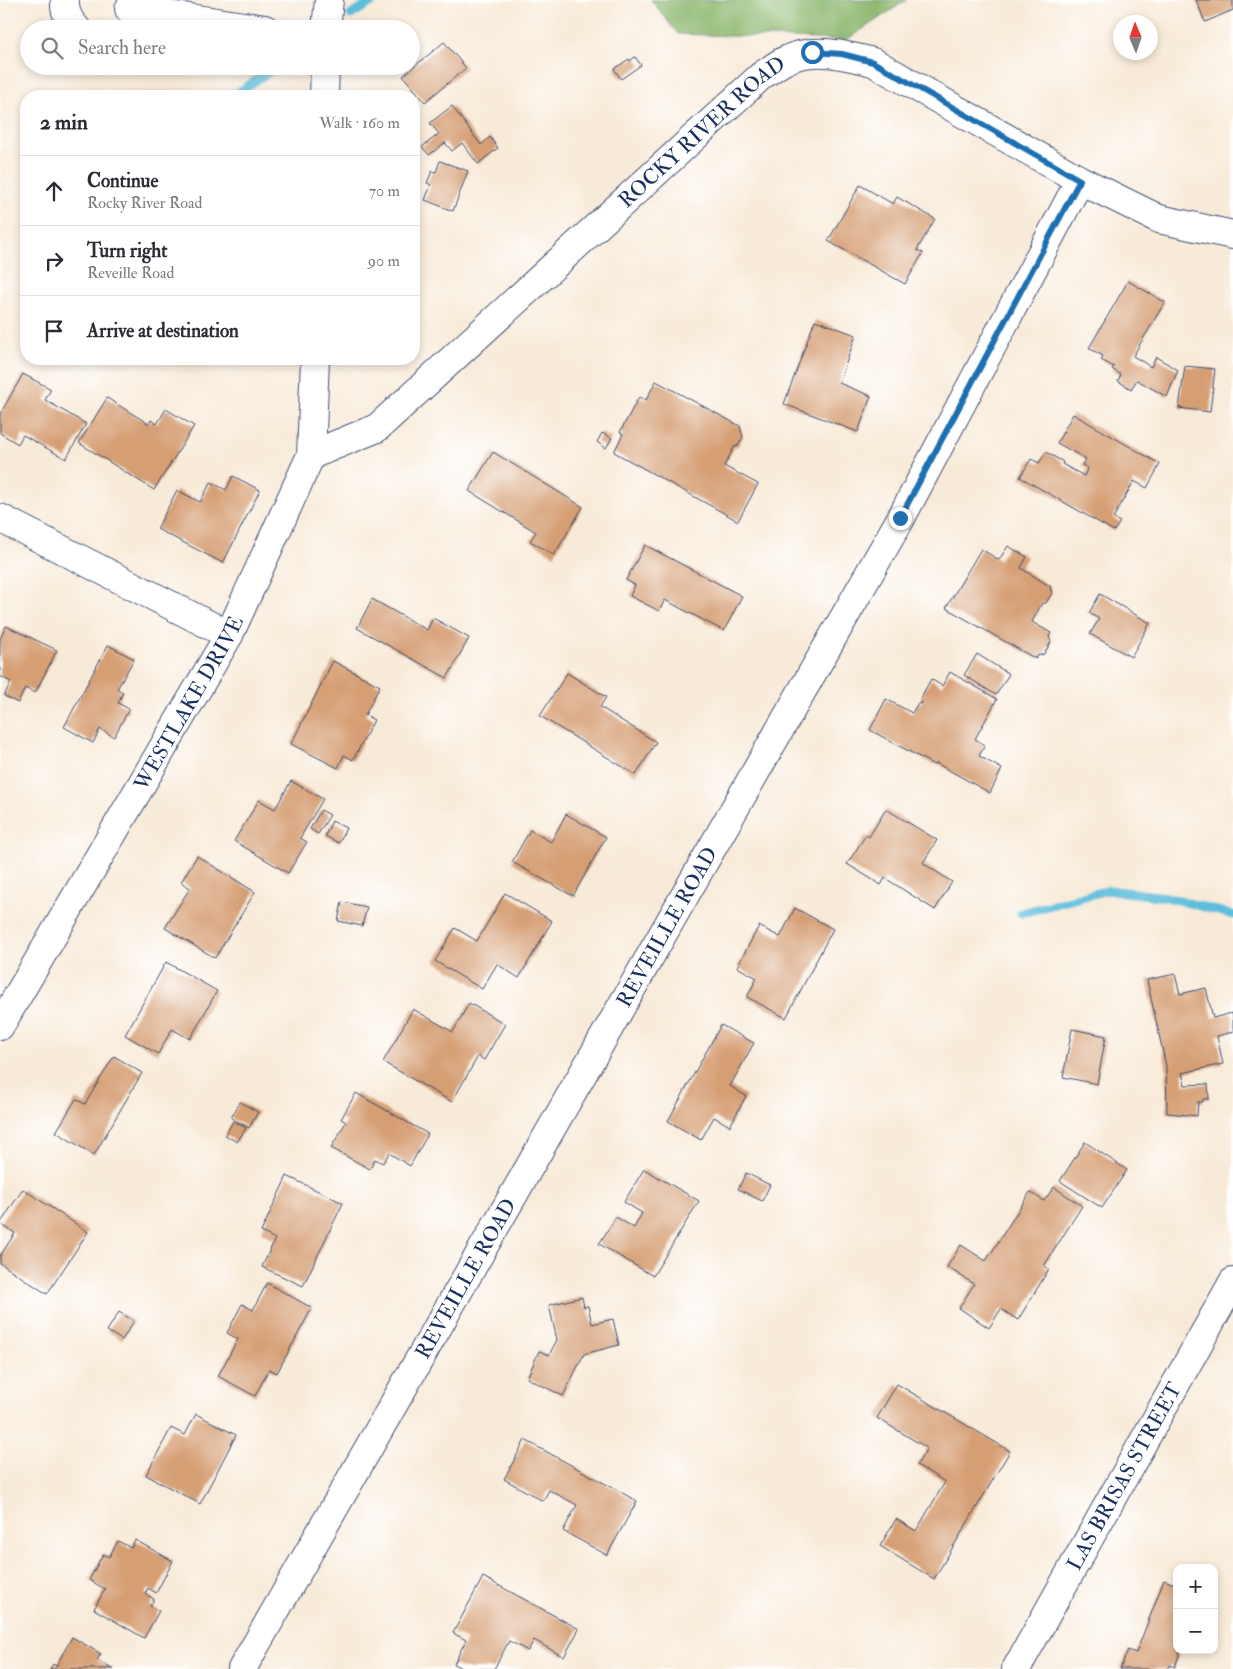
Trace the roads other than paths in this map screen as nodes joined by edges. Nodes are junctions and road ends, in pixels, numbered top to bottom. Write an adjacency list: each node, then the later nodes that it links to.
1 (66, 0): 4 (street)
2 (329, 0): 6 (street)
3 (125, 13): 5 (street)
4 (70, 20)
5 (186, 20)
6 (327, 20)
7 (325, 75): 8 (street)
8 (324, 90)
9 (1080, 180): 10 (street, ROCKY RIVER ROAD); 12 (street, ROCKY RIVER ROAD); 17 (street, REVEILLE ROAD)
10 (1233, 235)
11 (315, 365): 12 (street, WESTLAKE DRIVE)
12 (311, 456): 14 (street, WESTLAKE DRIVE)
13 (0, 518): 14 (street)
14 (229, 636): 15 (street, WESTLAKE DRIVE)
15 (0, 1026)
16 (1233, 1282): 18 (street, LAS BRISAS STREET)
17 (242, 1669)
18 (1016, 1669)

